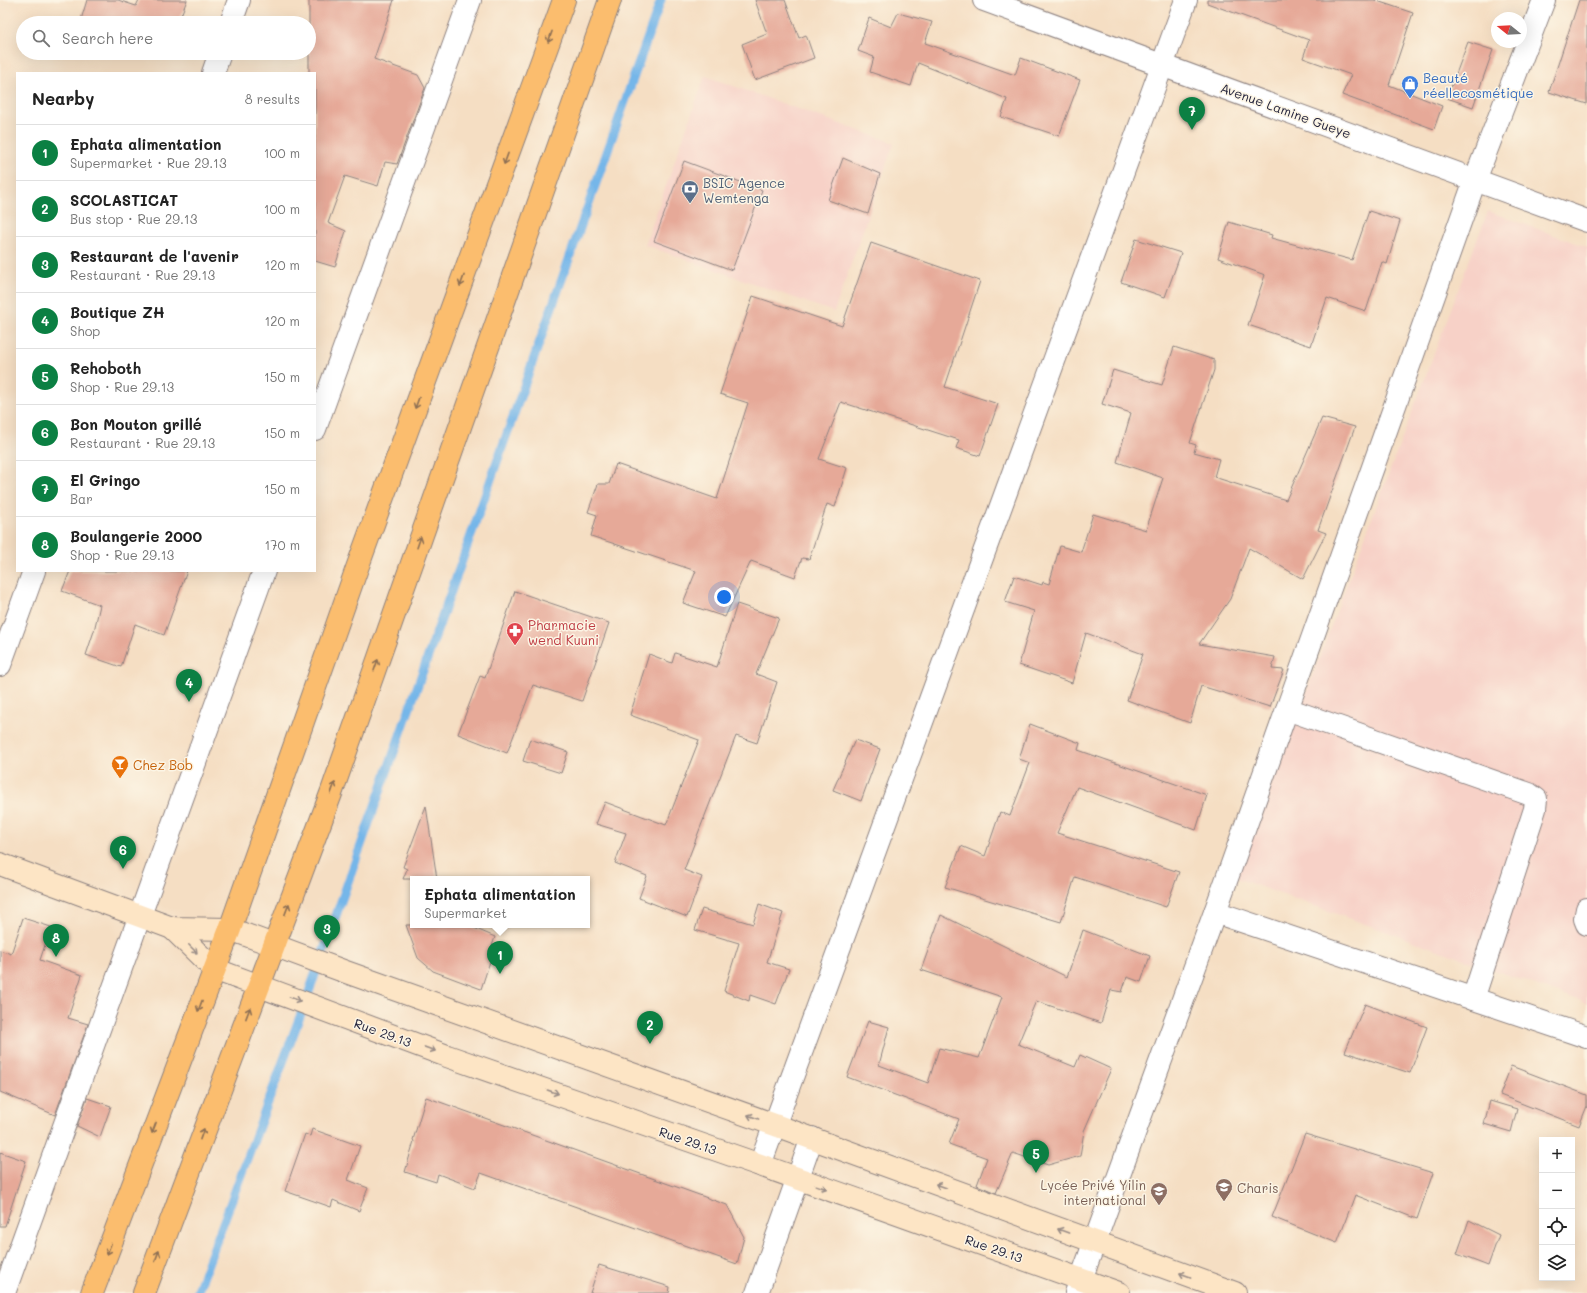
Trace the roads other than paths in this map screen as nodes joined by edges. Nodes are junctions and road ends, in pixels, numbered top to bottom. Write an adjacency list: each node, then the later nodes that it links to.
1 (239, 0): 8 (street)
2 (470, 0): 14 (street)
3 (564, 0): 25 (main road, one-way to 25)
4 (610, 0): 26 (main road, one-way to 4)
5 (984, 0): 10 (street, Avenue Lamine Gueye)
6 (1186, 0): 10 (street)
7 (1544, 0): 12 (street)
8 (233, 16)
9 (218, 60): 11 (street)
10 (1162, 65): 12 (street, Avenue Lamine Gueye); 31 (street)
11 (213, 72)
12 (1475, 180): 13 (street, Avenue Lamine Gueye); 18 (street)
13 (1587, 221)
14 (316, 426)
15 (34, 572): 17 (street)
16 (264, 572): 22 (street)
17 (0, 665)
18 (1287, 709): 21 (street); 29 (street)
19 (0, 864): 22 (main road)
20 (1587, 909): 23 (street)
21 (1215, 912): 29 (street); 35 (street)
22 (139, 916): 24 (main road); 37 (street)
23 (1587, 924)
24 (172, 928): 25 (main road); 27 (main road, one-way to 27)
25 (230, 929): 26 (main road); 27 (main road)
26 (274, 946): 28 (main road); 31 (main road, one-way to 26)
27 (214, 969): 28 (main road, Rue 29.13); 38 (main road, one-way to 38)
28 (258, 986): 33 (main road, Rue 29.13, one-way to 33); 39 (main road, one-way to 28)
29 (1473, 998): 30 (street)
30 (1587, 1037)
31 (775, 1125): 32 (main road); 33 (street)
32 (812, 1138): 34 (street); 35 (main road, one-way to 32)
33 (760, 1165): 34 (main road, Rue 29.13)
34 (798, 1179): 36 (main road, Rue 29.13, one-way to 36); 40 (street)
35 (1095, 1242): 36 (street); 42 (main road, one-way to 35)
36 (1079, 1286): 41 (main road, Rue 29.13)
37 (4, 1293)
38 (92, 1293)
39 (144, 1293)
40 (756, 1293)
41 (1119, 1293)
42 (1235, 1293)

